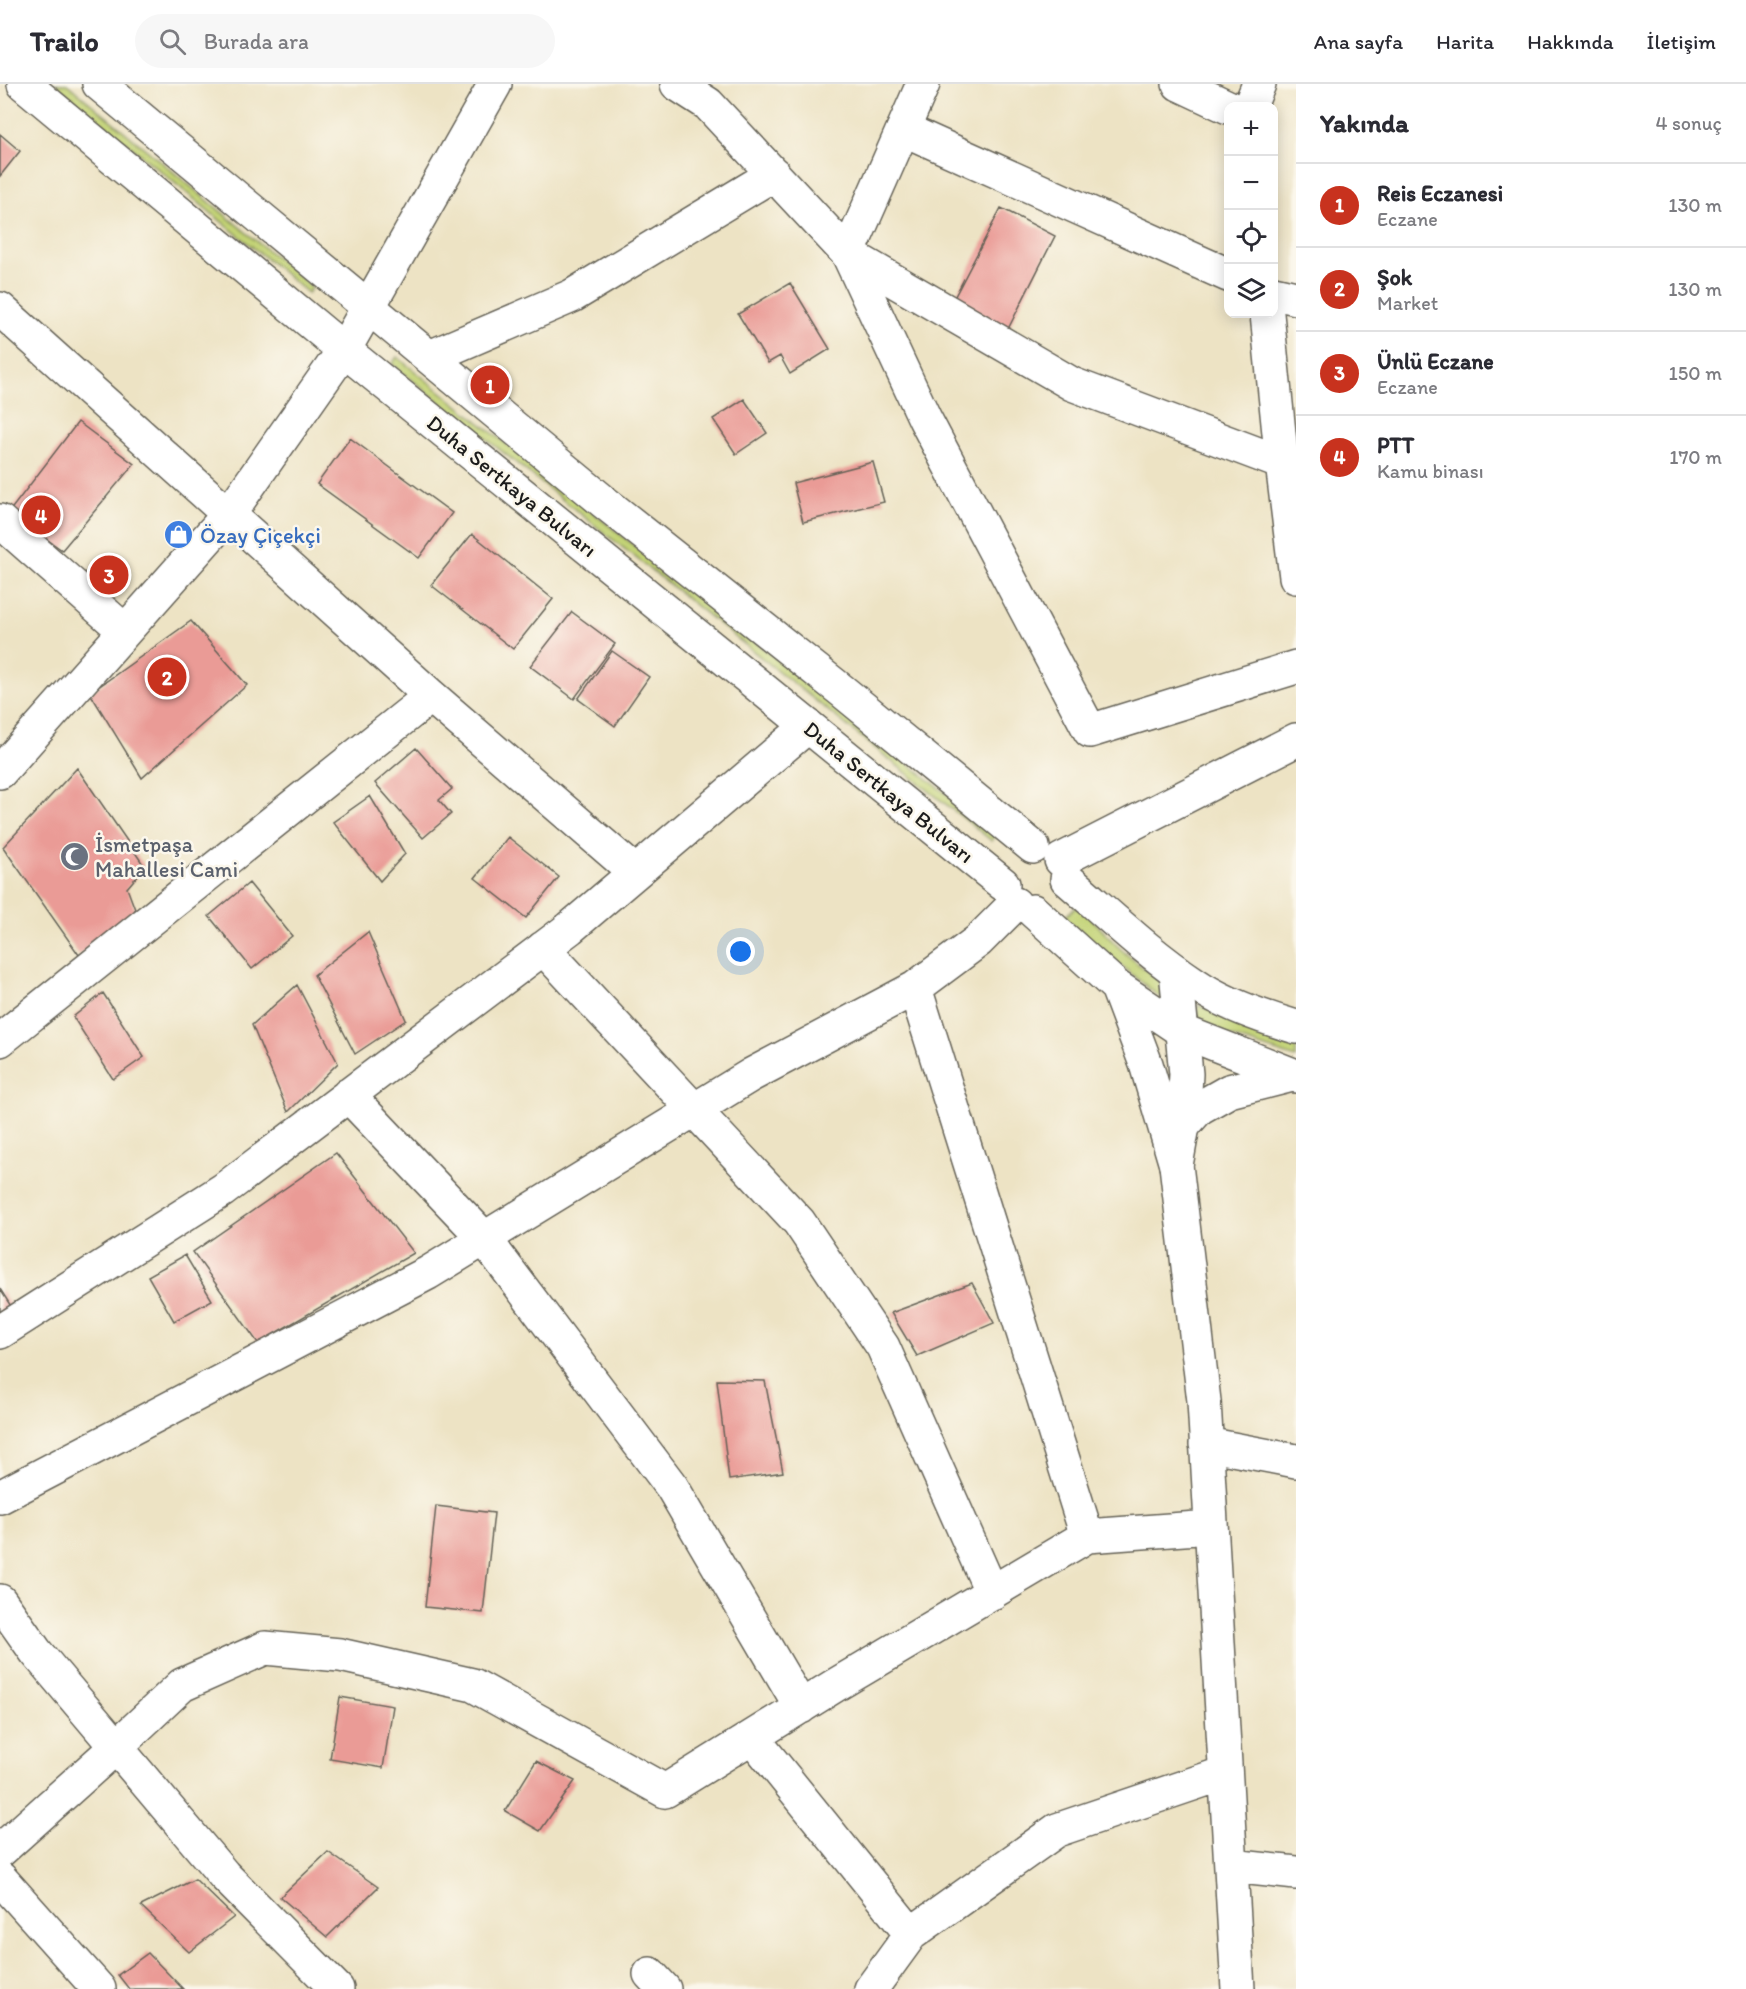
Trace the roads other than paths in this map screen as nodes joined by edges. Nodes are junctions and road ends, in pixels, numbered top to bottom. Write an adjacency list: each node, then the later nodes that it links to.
1 (24, 84): 20 (street, Duha Sertkaya Bulvarı)
2 (99, 84): 17 (street, Duha Sertkaya Bulvarı)
3 (495, 84): 17 (street)
4 (678, 84): 8 (street)
5 (923, 84): 11 (street)
6 (1179, 84): 10 (street)
7 (1259, 84): 9 (street)
8 (714, 94): 12 (street)
9 (1252, 102)
10 (1224, 105)
11 (903, 129): 13 (street); 14 (street)
12 (774, 174): 13 (street); 21 (street)
13 (848, 254): 22 (street); 27 (street)
14 (1224, 273)
15 (1278, 294): 16 (street)
16 (1296, 298)
17 (369, 307): 20 (street); 21 (street, Duha Sertkaya Bulvarı)
18 (0, 309): 23 (street)
19 (1267, 318): 22 (street)
20 (344, 350): 23 (street); 29 (street, Duha Sertkaya Bulvarı)
21 (430, 357): 32 (street, Duha Sertkaya Bulvarı)
22 (1282, 463): 25 (street)
23 (229, 514): 26 (street); 28 (street)
24 (0, 521): 26 (street)
25 (1295, 566)
26 (125, 631): 31 (street)
27 (1296, 667)
28 (431, 696): 33 (street); 41 (street)
29 (808, 726): 33 (street); 34 (street, Duha Sertkaya Bulvarı)
30 (1296, 740): 32 (street)
31 (0, 771)
32 (1054, 862): 34 (street); 34 (street); 36 (street, Duha Sertkaya Bulvarı)
33 (635, 872): 35 (street)
34 (1017, 900): 37 (street, Duha Sertkaya Bulvarı); 38 (street)
35 (543, 948): 43 (street); 44 (street)
36 (1176, 971): 39 (street, Duha Sertkaya Bulvarı); 40 (street)
37 (1117, 987): 40 (street, Duha Sertkaya Bulvarı); 46 (street)
38 (915, 988): 44 (street); 53 (street)
39 (1296, 1027)
40 (1184, 1032): 42 (street, Duha Sertkaya Bulvarı); 45 (street)
41 (0, 1040)
42 (1294, 1075): 45 (street)
43 (348, 1095): 47 (street); 48 (street)
44 (693, 1110): 47 (street); 54 (street)
45 (1183, 1126): 46 (street)
46 (1176, 1165): 49 (street)
47 (484, 1238): 51 (street); 56 (street)
48 (0, 1332)
49 (1206, 1444): 50 (street); 52 (street)
50 (1296, 1461)
51 (0, 1497)
52 (1211, 1527): 53 (street); 59 (street)
53 (1087, 1536): 54 (street)
54 (992, 1593): 56 (street)
55 (0, 1601): 58 (street)
56 (801, 1707): 57 (street)
57 (752, 1737): 58 (street); 64 (street)
58 (116, 1747): 60 (street); 66 (street)
59 (1226, 1773): 61 (street); 64 (street)
60 (0, 1851)
61 (1231, 1866): 62 (street); 68 (street)
62 (1296, 1872)
63 (0, 1878): 65 (street)
64 (911, 1934): 67 (street)
65 (99, 1989)
66 (337, 1989)
67 (871, 1989)
68 (1238, 1989)

